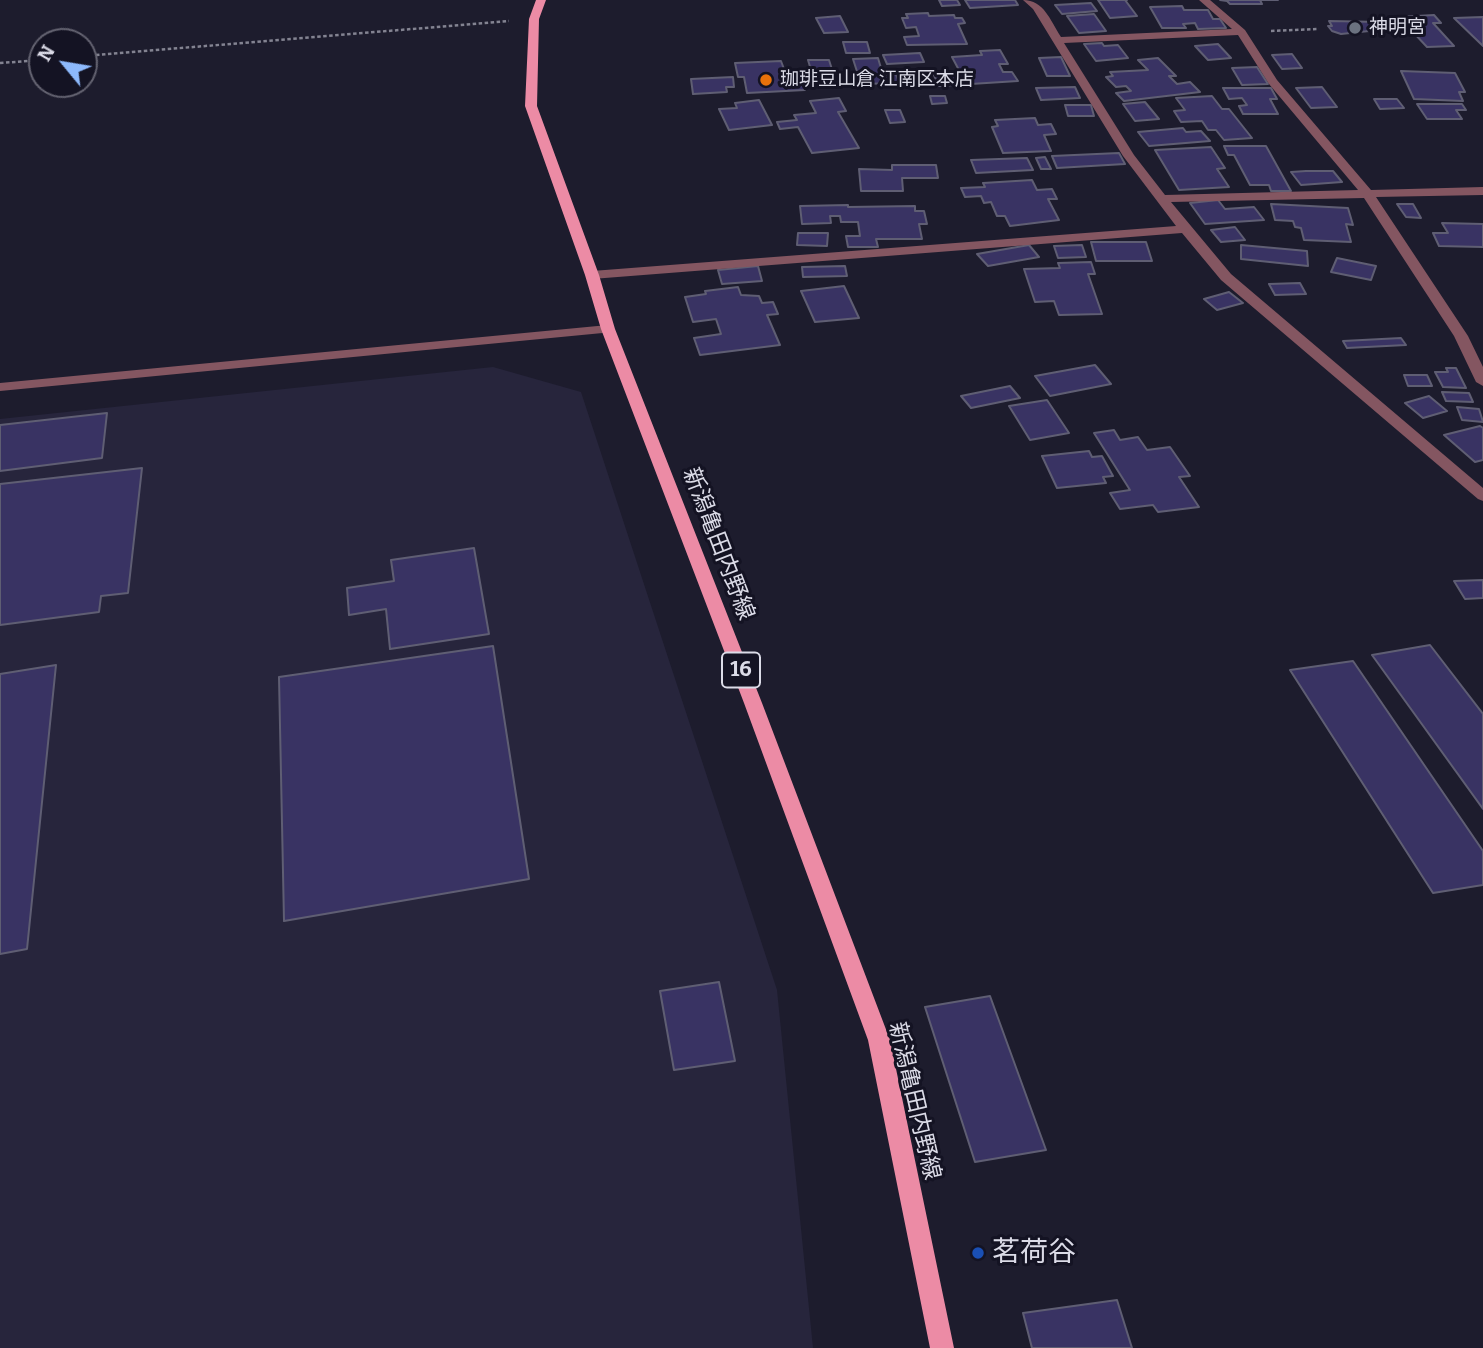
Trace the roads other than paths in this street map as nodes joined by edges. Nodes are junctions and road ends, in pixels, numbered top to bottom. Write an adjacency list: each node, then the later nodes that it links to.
1 (541, 0): 10 (main road, 新潟亀田内野線 / 16)
2 (1028, 0): 5 (street)
3 (1204, 0): 4 (street)
4 (1241, 32): 5 (street); 7 (street)
5 (1058, 40): 8 (street)
6 (1483, 191): 7 (street)
7 (1368, 194): 8 (street); 12 (street)
8 (1161, 199): 9 (street)
9 (1185, 229): 10 (street); 14 (street)
10 (593, 275): 11 (main road, 新潟亀田内野線 / 16)
11 (608, 329): 13 (street); 15 (main road, 新潟亀田内野線 / 16)
12 (1483, 382)
13 (0, 387)
14 (1483, 496)
15 (942, 1348)

